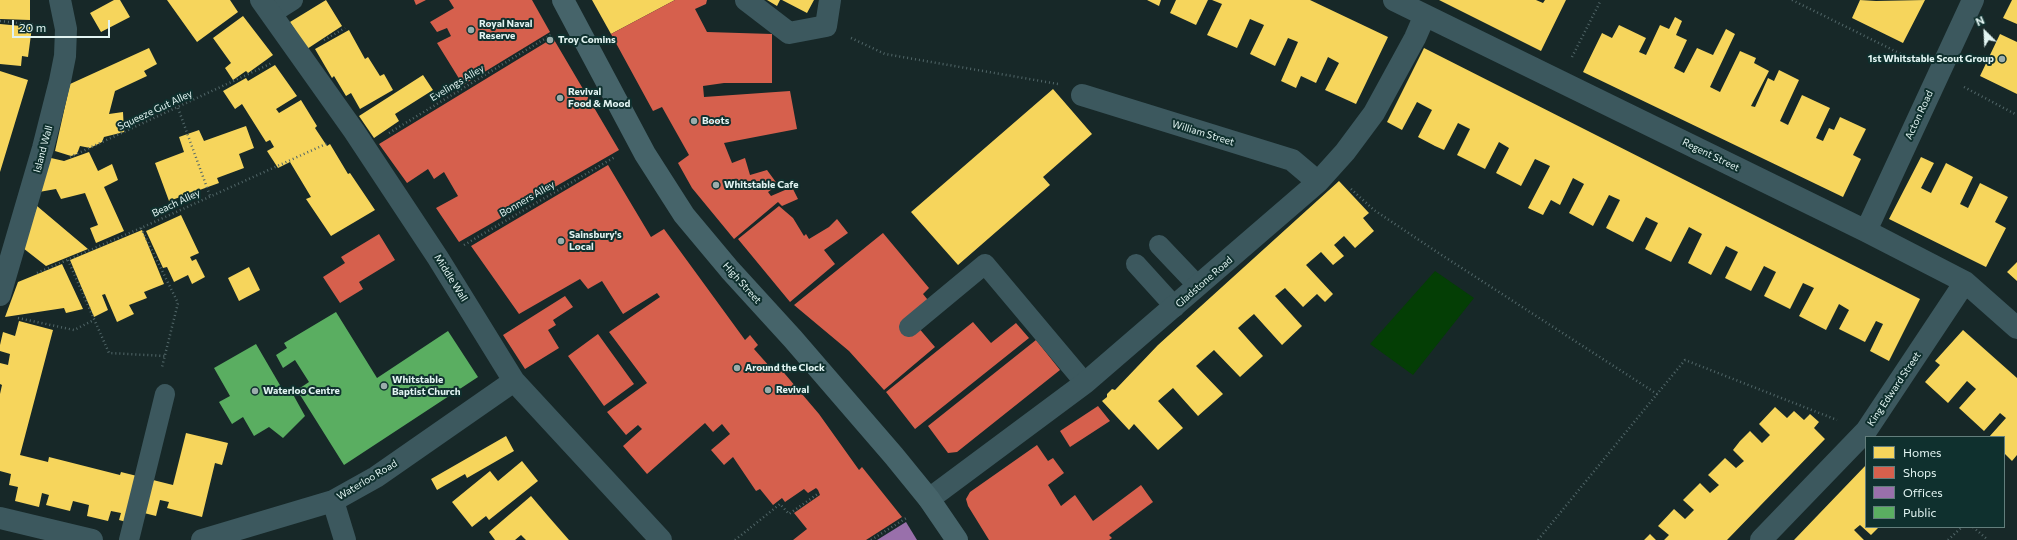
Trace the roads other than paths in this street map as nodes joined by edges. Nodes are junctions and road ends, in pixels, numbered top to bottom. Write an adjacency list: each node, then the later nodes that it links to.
1 (60, 0): 17 (street, Island Wall)
2 (293, 0): 8 (lane)
3 (563, 0): 24 (main road, High Street)
4 (746, 0): 5 (street)
5 (830, 0)
6 (1394, 0): 9 (street, Regent Street)
7 (1973, 0): 12 (street, Acton Road)
8 (266, 7): 21 (street, Middle Wall)
9 (1425, 15): 11 (street, Gladstone Road); 12 (street, Regent Street)
10 (1082, 95): 11 (street, William Street)
11 (1324, 176): 16 (street, Gladstone Road)
12 (1866, 231): 15 (street, Regent Street)
13 (1158, 246): 16 (lane)
14 (1136, 264): 18 (lane)
15 (1966, 282): 20 (street, Regent Street); 33 (street, King Edward Street)
16 (1198, 286): 18 (street, Gladstone Road)
17 (1, 291)
18 (1175, 307): 22 (street, Gladstone Road)
19 (909, 327): 22 (lane)
20 (2017, 328)
21 (514, 381): 25 (street, Waterloo Road); 31 (street, Middle Wall)
22 (1085, 383): 24 (street, Gladstone Road)
23 (165, 394): 28 (lane)
24 (930, 500): 32 (main road, High Street)
25 (333, 501): 29 (street, Waterloo Road); 30 (street)
26 (0, 518): 27 (street)
27 (92, 540)
28 (129, 540)
29 (202, 540)
30 (345, 540)
31 (661, 540)
32 (957, 540)
33 (1761, 540)

